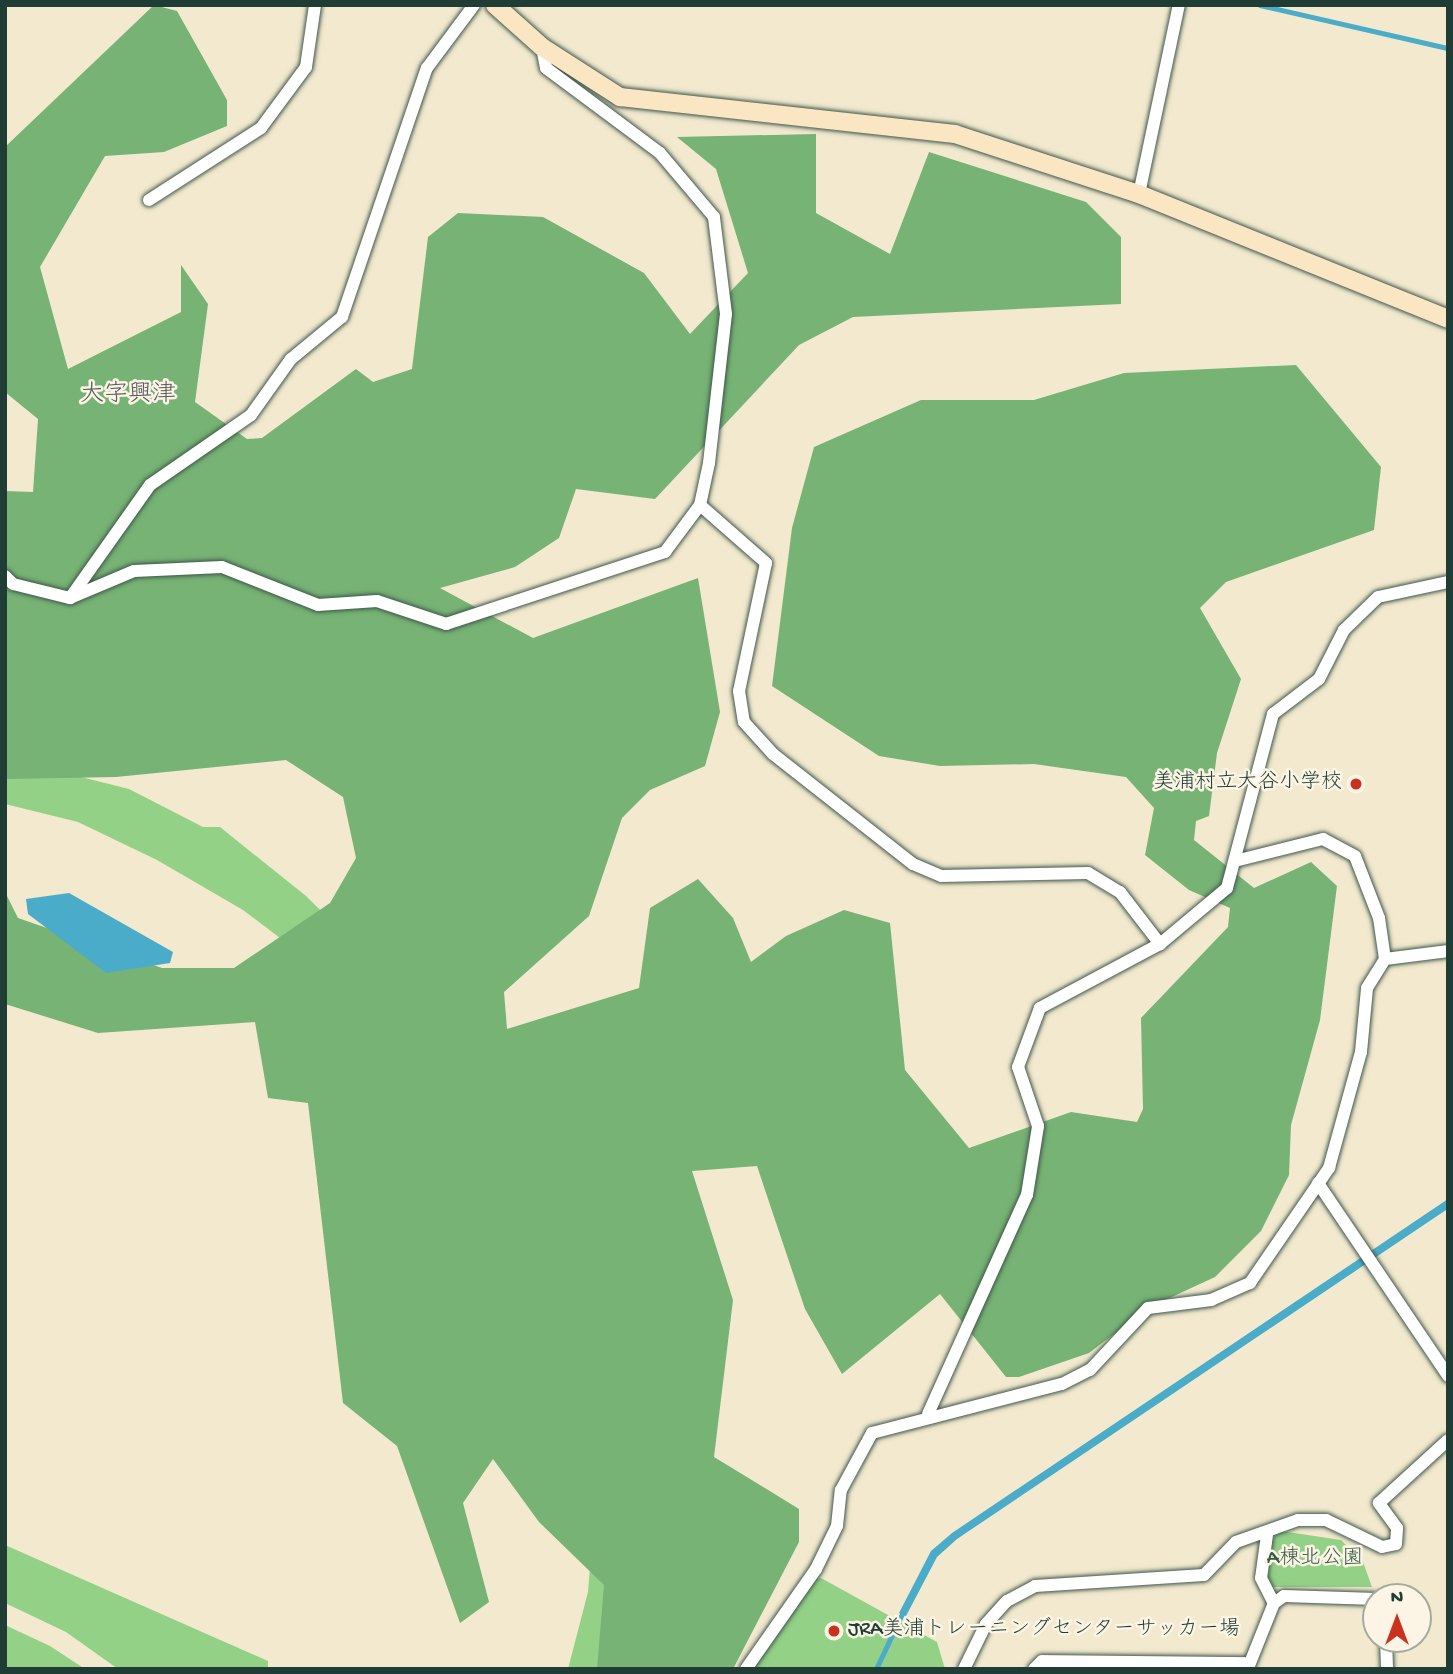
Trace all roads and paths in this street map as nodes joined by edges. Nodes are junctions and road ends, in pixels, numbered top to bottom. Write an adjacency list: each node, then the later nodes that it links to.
1 (315, 5): 7 (street)
2 (476, 5): 4 (street); 12 (street)
3 (1180, 5): 6 (street)
4 (497, 8): 5 (street)
5 (542, 47): 6 (street); 9 (street)
6 (1139, 194): 8 (street)
7 (149, 200)
8 (1448, 319)
9 (700, 505): 12 (street); 14 (street)
10 (5, 576): 12 (street)
11 (1448, 582): 13 (street)
12 (70, 598)
13 (1235, 861): 14 (street); 16 (street)
14 (1160, 944): 19 (street)
15 (1448, 951): 16 (street)
16 (1385, 959): 17 (street)
17 (1318, 1183): 18 (street); 19 (street)
18 (1448, 1376)
19 (928, 1414): 25 (street)
20 (1448, 1440): 21 (street)
21 (1267, 1535): 23 (street); 26 (street)
22 (1362, 1598): 23 (street)
23 (1274, 1603): 24 (street)
24 (1248, 1666): 27 (street)
25 (746, 1669)
26 (964, 1669)
27 (1034, 1669)

